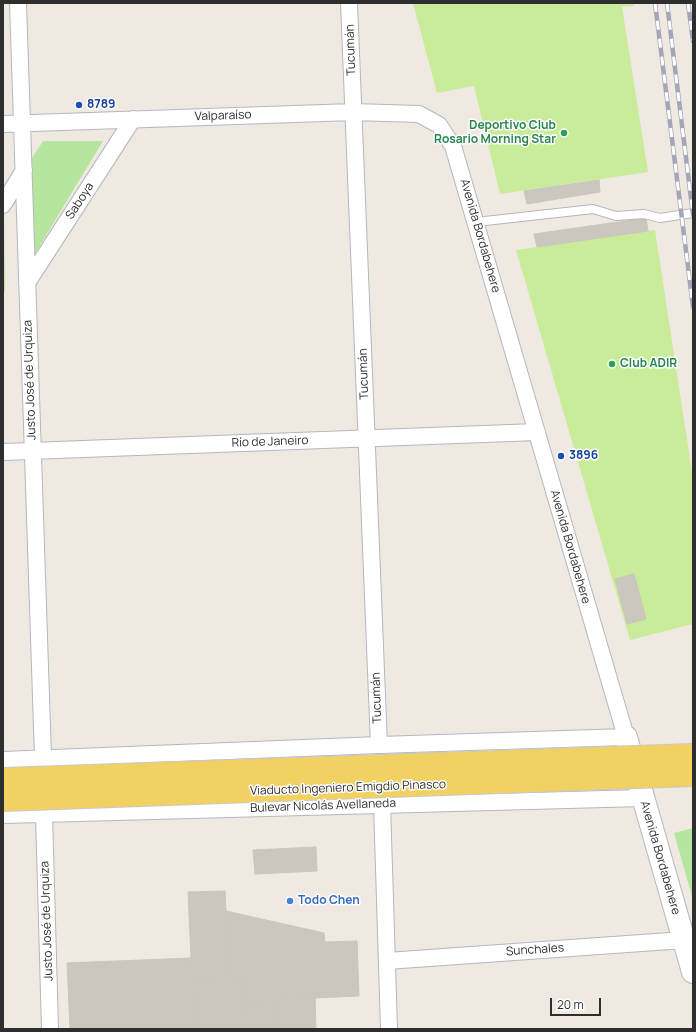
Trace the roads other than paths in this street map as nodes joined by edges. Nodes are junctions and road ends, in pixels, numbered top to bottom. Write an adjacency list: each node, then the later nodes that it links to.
1 (18, 3): 5 (street, Justo José de Urquiza)
2 (349, 3): 3 (street, Tucumán)
3 (353, 112): 4 (street, Valparaíso); 7 (street, Valparaíso); 14 (street, Tucumán)
4 (133, 119): 5 (street, Valparaíso); 12 (street, Saboya)
5 (22, 122): 6 (street, Valparaíso); 8 (street, Justo José de Urquiza)
6 (3, 124)
7 (439, 125): 11 (street, Avenida Bordabehere)
8 (24, 170): 9 (street); 12 (street, Justo José de Urquiza)
9 (3, 205)
10 (693, 213): 11 (lane)
11 (476, 222): 13 (street, Avenida Bordabehere)
12 (27, 283): 15 (street, Justo José de Urquiza)
13 (536, 432): 14 (street, Río de Janeiro); 17 (street, Avenida Bordabehere)
14 (366, 438): 15 (street, Río de Janeiro); 19 (street, Tucumán)
15 (33, 450): 16 (street, Río de Janeiro); 21 (street, Justo José de Urquiza)
16 (3, 452)
17 (626, 737): 18 (street); 25 (street, Avenida Bordabehere)
18 (554, 739): 19 (street); 27 (street)
19 (379, 745): 21 (street)
20 (693, 755): 24 (main road, Viaducto Ingeniero Emigdio Pinasco, bridge)
21 (43, 757): 22 (street)
22 (3, 760)
23 (693, 776): 26 (main road, Viaducto Ingeniero Emigdio Pinasco, bridge)
24 (3, 779)
25 (643, 798): 27 (street, Bulevar Nicolás Avellaneda); 31 (street, Avenida Bordabehere)
26 (3, 800)
27 (560, 800): 28 (street, Bulevar Nicolás Avellaneda)
28 (382, 804): 29 (street, Bulevar Nicolás Avellaneda); 32 (street)
29 (44, 814): 30 (street, Bulevar Nicolás Avellaneda); 34 (street, Justo José de Urquiza)
30 (3, 815)
31 (684, 940): 32 (street, Sunchales); 33 (street, Avenida Bordabehere)
32 (387, 961): 35 (street)
33 (693, 972)
34 (50, 1029)
35 (389, 1029)

